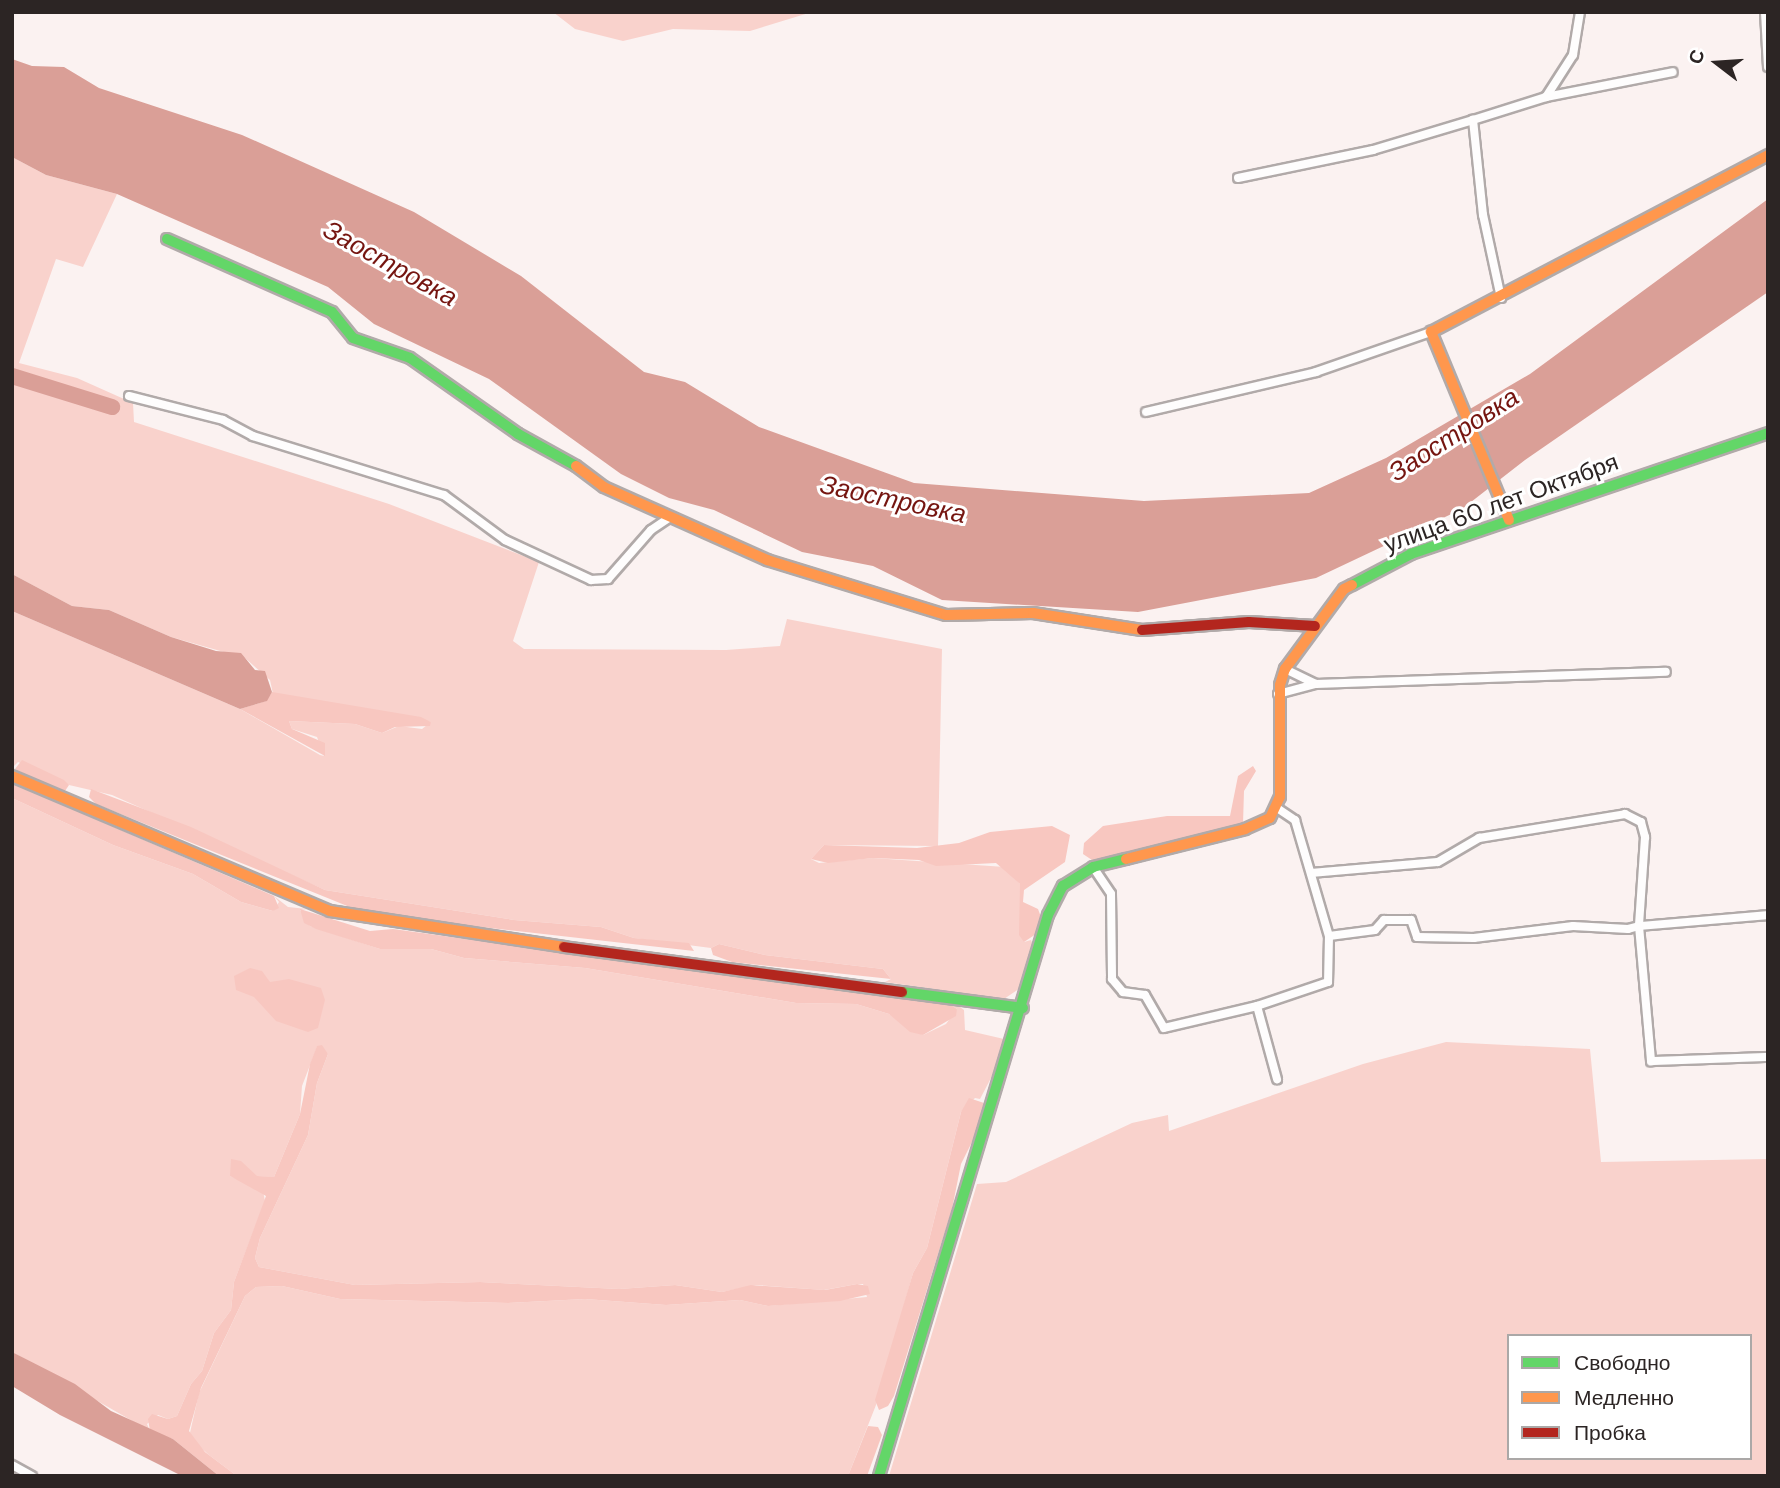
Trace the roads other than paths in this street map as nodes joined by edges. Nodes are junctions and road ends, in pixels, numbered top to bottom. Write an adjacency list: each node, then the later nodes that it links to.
1 (1580, 12): 5 (street)
2 (1765, 12): 3 (street)
3 (1768, 66)
4 (1673, 72): 5 (street)
5 (1546, 97): 6 (street)
6 (1473, 120): 8 (street); 10 (street)
7 (1768, 155): 10 (street)
8 (1238, 178)
9 (167, 239): 15 (street)
10 (1501, 298): 11 (street)
11 (1431, 332): 13 (street); 16 (street)
12 (129, 396): 15 (street)
13 (1146, 412)
14 (1768, 433): 16 (street, улица 60 лет Октября)
15 (669, 518): 17 (street)
16 (1509, 520): 17 (street, улица 60 лет Октября)
17 (1315, 626): 18 (street, улица 60 лет Октября)
18 (1285, 669): 20 (street); 21 (street, улица 60 лет Октября)
19 (1666, 672): 20 (street)
20 (1316, 684): 21 (street)
21 (1278, 694): 23 (street, улица 60 лет Октября)
22 (12, 776): 30 (street)
23 (1277, 808): 24 (street); 25 (street)
24 (1093, 867): 29 (street); 30 (street)
25 (1311, 873): 27 (street); 28 (street)
26 (1768, 915): 27 (street)
27 (1639, 926): 28 (street); 31 (street)
28 (1329, 936): 29 (street)
29 (1257, 1006): 32 (street)
30 (1023, 1008): 35 (street)
31 (1768, 1057)
32 (1277, 1079)
33 (12, 1465): 34 (street)
34 (32, 1476)
35 (879, 1476)

